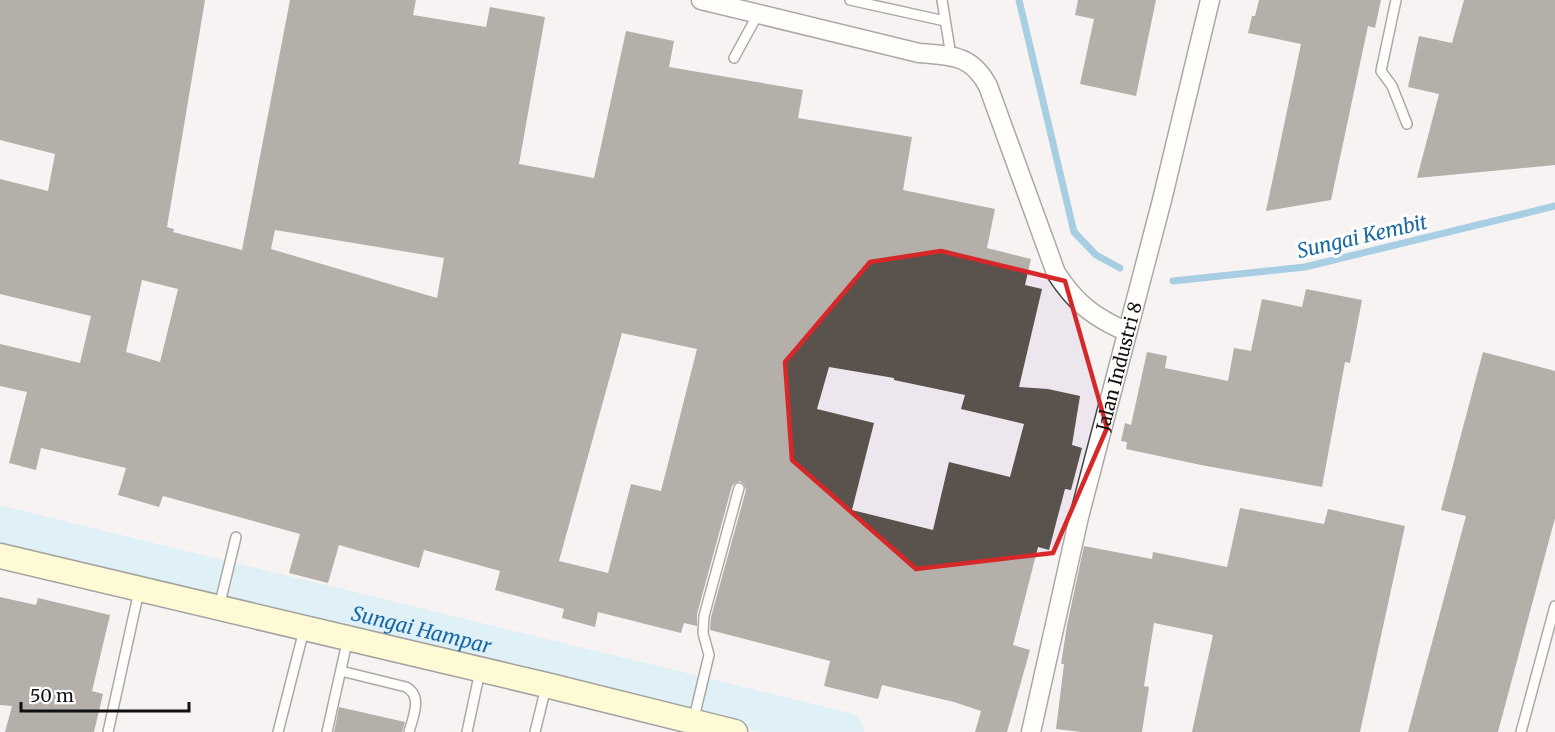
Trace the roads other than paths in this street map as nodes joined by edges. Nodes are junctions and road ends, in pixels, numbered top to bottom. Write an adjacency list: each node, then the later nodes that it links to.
1 (701, 0): 6 (street)
2 (850, 0): 7 (lane)
3 (942, 0): 7 (lane)
4 (1210, 0): 11 (street, Jalan Industri 8)
5 (1396, 0): 10 (lane)
6 (758, 14): 8 (street); 9 (lane)
7 (945, 21): 8 (lane)
8 (951, 56): 11 (street)
9 (734, 58)
10 (1407, 124)
11 (1127, 332): 31 (street, Jalan Industri 8)
12 (739, 488): 23 (lane)
13 (236, 537): 16 (lane)
14 (0, 556): 15 (street)
15 (140, 589): 16 (street); 24 (lane)
16 (220, 601): 18 (street)
17 (1555, 606): 32 (lane)
18 (305, 628): 19 (street); 25 (lane)
19 (348, 638): 20 (street); 21 (lane)
20 (480, 669): 22 (street); 28 (lane)
21 (340, 671): 26 (lane); 27 (lane)
22 (546, 685): 23 (street); 29 (lane)
23 (695, 717): 30 (street)
24 (108, 732)
25 (278, 732)
26 (327, 732)
27 (409, 732)
28 (468, 732)
29 (536, 732)
30 (735, 732)
31 (1031, 732)
32 (1521, 732)

